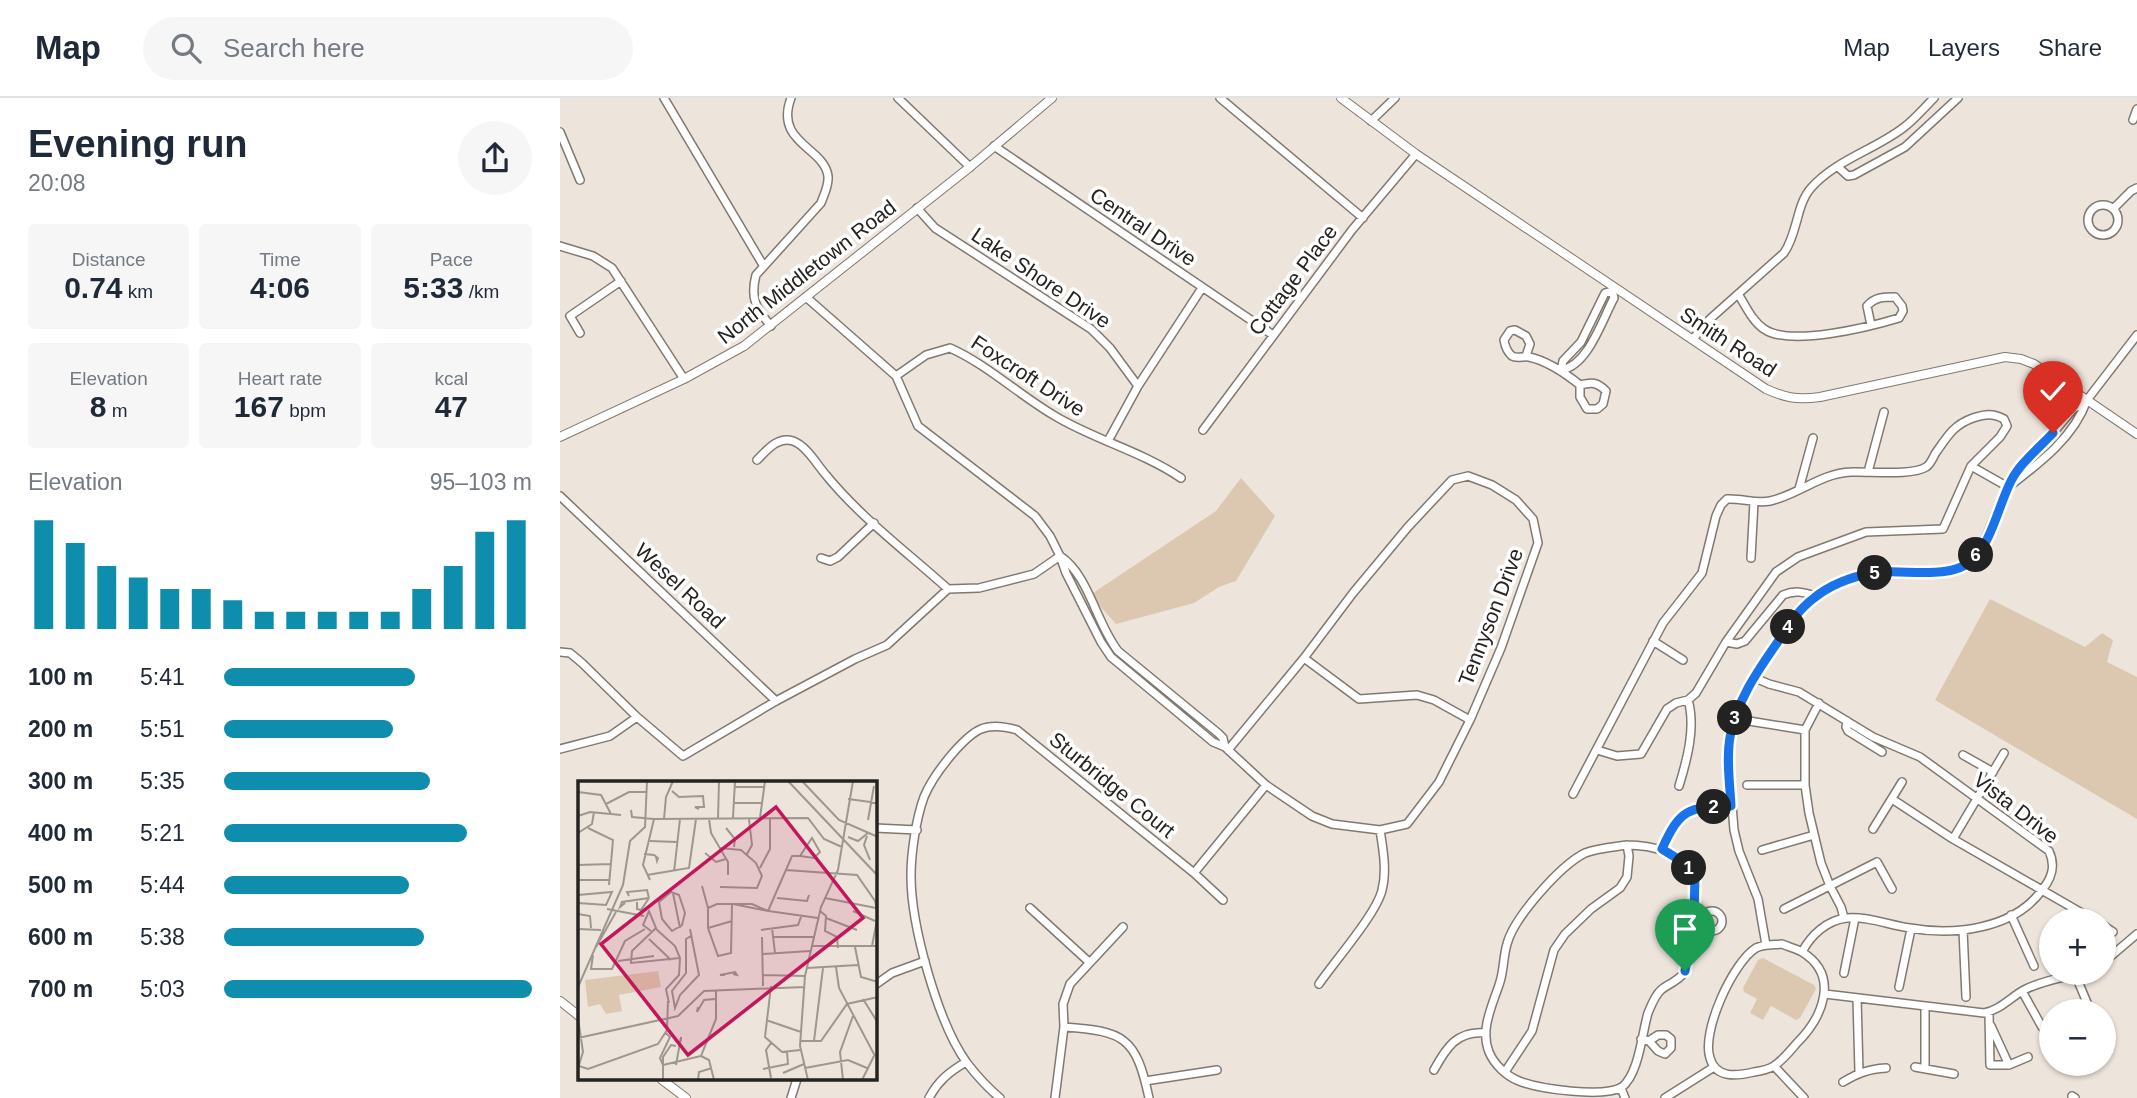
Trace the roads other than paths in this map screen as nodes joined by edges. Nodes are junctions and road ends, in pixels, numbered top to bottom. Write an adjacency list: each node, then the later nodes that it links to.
1 (664, 98): 24 (street)
2 (792, 98): 24 (street)
3 (898, 98): 16 (street)
4 (1052, 98): 14 (street, North Middletown Road)
5 (1220, 98): 22 (street)
6 (1341, 98): 12 (street, Smith Road)
7 (1395, 98): 12 (street)
8 (1934, 98): 17 (street)
9 (1958, 98): 17 (street)
10 (2137, 109): 11 (street)
11 (2133, 120)
12 (1371, 121): 15 (street, Smith Road)
13 (560, 132): 18 (street)
14 (994, 146): 16 (street, North Middletown Road); 26 (street, Central Drive)
15 (1416, 153): 22 (street, Cottage Place); 27 (street, Smith Road)
16 (970, 167): 20 (street, North Middletown Road)
17 (1838, 167): 28 (street)
18 (580, 180)
19 (2137, 188): 21 (street)
20 (916, 208): 29 (street, North Middletown Road); 43 (street, Lake Shore Drive)
21 (2113, 209): 21 (street)
22 (1363, 218): 35 (street, Cottage Place)
23 (560, 246): 25 (street)
24 (763, 265): 33 (street)
25 (621, 281): 34 (street); 41 (street)
26 (1202, 288): 35 (street, Central Drive); 43 (street)
27 (1613, 289): 30 (street); 31 (street); 37 (street, Smith Road)
28 (1738, 294): 32 (street); 37 (street)
29 (806, 298): 33 (street, North Middletown Road); 40 (street, Tennyson Drive)
30 (1595, 314): 31 (street); 39 (street)
31 (1603, 319): 39 (street)
32 (1871, 325): 32 (street)
33 (771, 326): 41 (street, North Middletown Road)
34 (580, 333)
35 (1273, 335): 46 (street, Cottage Place)
36 (2137, 335): 44 (street)
37 (1693, 339): 44 (street, Smith Road)
38 (1526, 356): 39 (street)
39 (1561, 370): 42 (street)
40 (897, 376): 50 (street, Foxcroft Drive); 60 (street, Tennyson Drive)
41 (684, 379): 48 (street, North Middletown Road)
42 (1580, 385)
43 (1138, 386): 50 (street)
44 (2087, 400): 47 (street, Smith Road); 55 (street)
45 (1884, 412): 53 (street)
46 (1203, 430)
47 (2137, 434)
48 (560, 437)
49 (1812, 438): 56 (street)
50 (1108, 441): 54 (street, Foxcroft Drive)
51 (757, 460): 59 (street)
52 (1971, 466): 53 (street); 55 (street); 66 (street)
53 (1868, 472): 56 (street)
54 (1181, 478)
55 (2008, 487): 64 (street)
56 (1799, 489): 58 (street)
57 (560, 496): 72 (street, Wesel Road)
58 (1754, 502): 62 (street); 65 (street)
59 (874, 523): 61 (street); 63 (street)
60 (1060, 556): 63 (street); 79 (street, Tennyson Drive)
61 (821, 558)
62 (1751, 558)
63 (948, 589): 72 (street)
64 (1816, 596): 66 (street); 70 (street)
65 (1653, 641): 69 (street); 81 (street)
66 (1726, 642): 71 (street)
67 (560, 652): 74 (street)
68 (1304, 658): 75 (street); 75 (street, Tennyson Drive); 79 (street, Tennyson Drive)
69 (1683, 660)
70 (1753, 677): 73 (street, Vista Drive); 94 (street)
71 (1688, 700): 81 (street); 89 (street)
72 (776, 701): 74 (street)
73 (1819, 703): 77 (street, Vista Drive); 78 (street)
74 (637, 717): 80 (street)
75 (1470, 720): 98 (street, Tennyson Drive)
76 (1749, 721): 78 (street)
77 (1847, 721): 82 (street); 93 (street, Vista Drive)
78 (1805, 730): 90 (street)
79 (1227, 748): 87 (street, Tennyson Drive)
80 (560, 749)
81 (1597, 750): 91 (street)
82 (1882, 752)
83 (2004, 753): 85 (street)
84 (1963, 755): 85 (street)
85 (1993, 772): 93 (street)
86 (1902, 782): 92 (street)
87 (1266, 785): 98 (street, Tennyson Drive); 104 (street)
88 (1747, 785): 90 (street)
89 (1679, 786)
90 (1805, 786): 99 (street)
91 (1573, 794)
92 (1892, 799): 96 (street); 100 (street)
93 (1978, 799): 100 (street); 107 (street, Vista Drive)
94 (1731, 806): 102 (street); 119 (street)
95 (877, 828): 97 (street)
96 (1873, 829)
97 (917, 830): 104 (street, Sturbridge Court); 122 (street)
98 (1380, 830): 127 (street)
99 (1814, 835): 103 (street); 105 (street)
100 (1953, 839): 107 (street)
101 (1627, 845): 102 (street); 141 (street); 152 (street)
102 (1662, 849): 159 (street)
103 (1762, 850)
104 (1194, 873): 108 (street, Sturbridge Court)
105 (1830, 886): 106 (street); 111 (street); 113 (street)
106 (1892, 889)
107 (2042, 891): 110 (street); 112 (street)
108 (1223, 900)
109 (1030, 908): 123 (street)
110 (2072, 908)
111 (1784, 909)
112 (2011, 915): 117 (street); 124 (street)
113 (1844, 918): 114 (street); 120 (street)
114 (1855, 918): 116 (street); 125 (street)
115 (1123, 927): 123 (street)
116 (1911, 929): 117 (street); 129 (street)
117 (1963, 930): 133 (street)
118 (2137, 934): 121 (street)
119 (1766, 945): 120 (street); 146 (street)
120 (1802, 952): 131 (street)
121 (2116, 952)
122 (925, 961): 126 (street); 143 (street)
123 (1089, 962): 140 (street)
124 (2034, 966)
125 (1844, 973)
126 (877, 984)
127 (1319, 984)
128 (2039, 984): 130 (street)
129 (1899, 987)
130 (2022, 990): 136 (street); 138 (street)
131 (1825, 994): 132 (street); 145 (street)
132 (1857, 998): 135 (street); 153 (street)
133 (1966, 998)
134 (560, 1001): 137 (street)
135 (1925, 1006): 136 (street); 148 (street)
136 (1989, 1013): 139 (street)
137 (578, 1015)
138 (2039, 1021)
139 (1989, 1022): 144 (street); 144 (street)
140 (1064, 1027): 157 (street); 164 (street)
141 (1486, 1033): 151 (street); 152 (street)
142 (2028, 1057): 144 (street)
143 (966, 1062): 162 (street); 163 (street)
144 (2009, 1065)
145 (1774, 1066): 146 (street); 168 (street)
146 (1714, 1067): 167 (street)
147 (1915, 1067): 148 (street)
148 (1925, 1067): 154 (street)
149 (1886, 1068): 153 (street)
150 (1217, 1070): 157 (street)
151 (1434, 1070)
152 (1505, 1072): 159 (street)
153 (1859, 1072): 158 (street)
154 (1954, 1074)
155 (663, 1080): 160 (street)
156 (797, 1080): 161 (street)
157 (1145, 1081): 165 (street)
158 (1843, 1082)
159 (1621, 1088): 166 (street)
160 (686, 1098)
161 (791, 1098)
162 (929, 1098)
163 (1000, 1098)
164 (1055, 1098)
165 (1149, 1098)
166 (1625, 1098)
167 (1665, 1098)
168 (1804, 1098)

